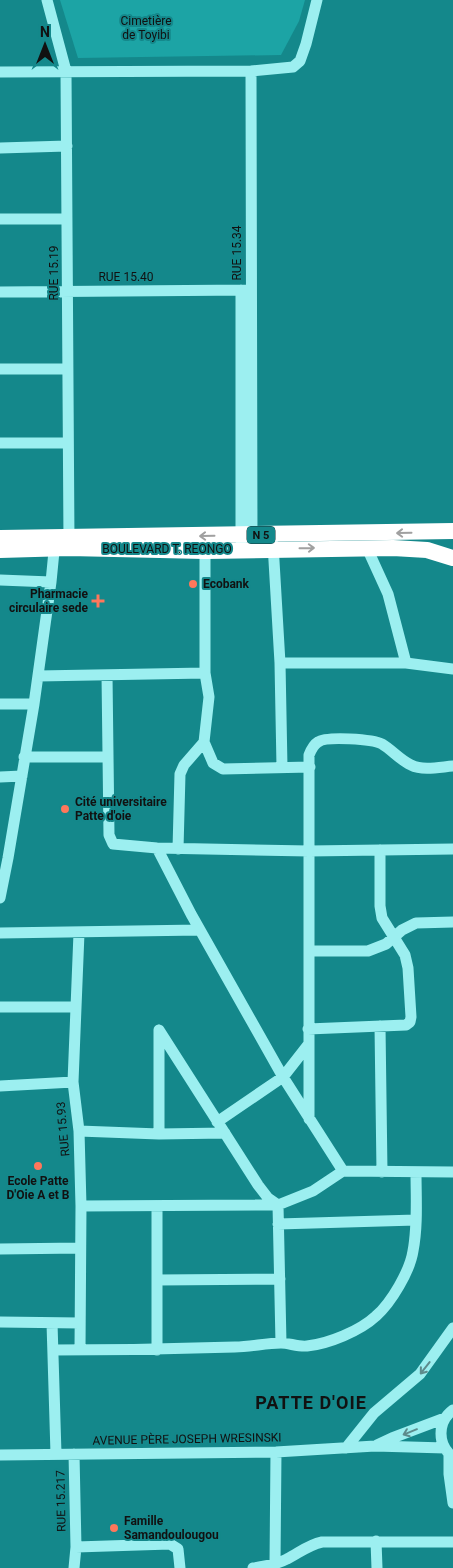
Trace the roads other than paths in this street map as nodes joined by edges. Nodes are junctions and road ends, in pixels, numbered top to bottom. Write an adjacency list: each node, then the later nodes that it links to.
1 (47, 0): 3 (street, RUE 15.19)
2 (317, 0): 4 (street)
3 (66, 71): 4 (street); 5 (street); 6 (street, RUE 15.19)
4 (251, 71): 10 (street, RUE 15.34)
5 (0, 72)
6 (67, 146): 7 (street); 9 (street, RUE 15.19)
7 (0, 148)
8 (0, 219): 9 (street)
9 (67, 219): 11 (street, RUE 15.19)
10 (246, 290): 11 (street, RUE 15.40); 20 (street, RUE 15.34)
11 (68, 291): 12 (street, RUE 15.40); 13 (street, RUE 15.19)
12 (0, 292)
13 (68, 369): 14 (street); 16 (street, RUE 15.19)
14 (0, 370)
15 (0, 443): 16 (street)
16 (68, 443): 19 (street, RUE 15.19)
17 (453, 532): 21 (highway, N 5, one-way to 21)
18 (0, 538): 19 (highway, N 5)
19 (62, 542): 20 (highway, N 5, one-way to 19); 23 (highway, BOULEVARD T. REONGO / N 5); 24 (highway, BOULEVARD T. REONGO / N 5); 28 (street, RUE 15.19)
20 (246, 542): 21 (highway, N 5); 24 (highway, BOULEVARD T. REONGO / N 5)
21 (273, 542): 22 (highway, N 5, one-way to 22); 29 (street)
22 (367, 548): 25 (highway, N 5); 30 (street)
23 (0, 550)
24 (205, 551): 32 (street)
25 (446, 555): 26 (highway)
26 (453, 563)
27 (0, 580): 28 (street)
28 (51, 582): 34 (street, RUE 15.19)
29 (280, 663): 30 (street); 41 (street)
30 (406, 663): 31 (street)
31 (453, 669)
32 (205, 673): 33 (street); 37 (street)
33 (107, 675): 34 (street); 38 (street)
34 (38, 676): 36 (street, RUE 15.19)
35 (0, 704): 36 (street)
36 (34, 704): 39 (street, RUE 15.19)
37 (204, 742): 41 (street); 46 (street)
38 (108, 756): 39 (street); 45 (street)
39 (24, 757): 43 (street, RUE 15.19)
40 (453, 766): 42 (street)
41 (282, 767): 42 (street)
42 (310, 767): 49 (street)
43 (22, 776): 44 (street); 50 (street, RUE 15.19)
44 (0, 777)
45 (157, 848): 46 (street); 52 (street)
46 (178, 849): 49 (street)
47 (453, 849): 48 (street)
48 (380, 850): 49 (street); 55 (street)
49 (309, 851): 56 (street)
50 (0, 898)
51 (453, 922): 55 (street)
52 (200, 930): 54 (street); 62 (street)
53 (0, 933): 54 (street)
54 (79, 933): 57 (street, RUE 15.93)
55 (393, 938): 56 (street); 59 (street)
56 (309, 950): 60 (street)
57 (76, 1007): 58 (street); 63 (street, RUE 15.93)
58 (0, 1008)
59 (380, 1026): 60 (street); 71 (street)
60 (308, 1029): 61 (street)
61 (308, 1045): 62 (street); 65 (street)
62 (283, 1077): 65 (street); 66 (street)
63 (73, 1082): 64 (street); 67 (street, RUE 15.93)
64 (0, 1086)
65 (309, 1119): 70 (street)
66 (217, 1122): 68 (street); 69 (street)
67 (79, 1131): 69 (street); 75 (street, RUE 15.93)
68 (224, 1133): 69 (street); 74 (street)
69 (159, 1134)
70 (343, 1171): 71 (street); 74 (street)
71 (382, 1172): 72 (street)
72 (416, 1172): 73 (street); 77 (street)
73 (453, 1172)
74 (278, 1205): 76 (street); 78 (street)
75 (81, 1206): 76 (street); 79 (street, RUE 15.93)
76 (157, 1206): 82 (street)
77 (416, 1220): 78 (street); 87 (street)
78 (278, 1224): 81 (street)
79 (80, 1248): 80 (street); 85 (street, RUE 15.93)
80 (0, 1249)
81 (280, 1279): 82 (street); 87 (street)
82 (157, 1280): 90 (street)
83 (0, 1322): 84 (street)
84 (52, 1323): 85 (street); 88 (street)
85 (80, 1323): 89 (street, RUE 15.93)
86 (453, 1328): 93 (street, one-way to 93)
87 (280, 1343): 90 (street)
88 (53, 1350): 89 (street); 96 (street)
89 (80, 1350): 90 (street)
90 (157, 1350)
91 (450, 1412): 92 (street, AVENUE PÈRE JOSEPH WRESINSKI, one-way to 92); 95 (street)
92 (375, 1446): 93 (street, AVENUE PÈRE JOSEPH WRESINSKI); 95 (street, AVENUE PÈRE JOSEPH WRESINSKI)
93 (346, 1448): 94 (street, AVENUE PÈRE JOSEPH WRESINSKI)
94 (276, 1452): 97 (street, AVENUE PÈRE JOSEPH WRESINSKI); 103 (street)
95 (449, 1453): 99 (street)
96 (56, 1454): 97 (street, AVENUE PÈRE JOSEPH WRESINSKI); 98 (street, AVENUE PÈRE JOSEPH WRESINSKI)
97 (74, 1454): 102 (street, RUE 15.217)
98 (0, 1455)
99 (453, 1503)
100 (376, 1541): 101 (street); 103 (street); 107 (street)
101 (453, 1542)
102 (76, 1547): 104 (street, RUE 15.217); 105 (street)
103 (275, 1564): 106 (street)
104 (74, 1568)
105 (180, 1568)
106 (252, 1568)
107 (377, 1568)

